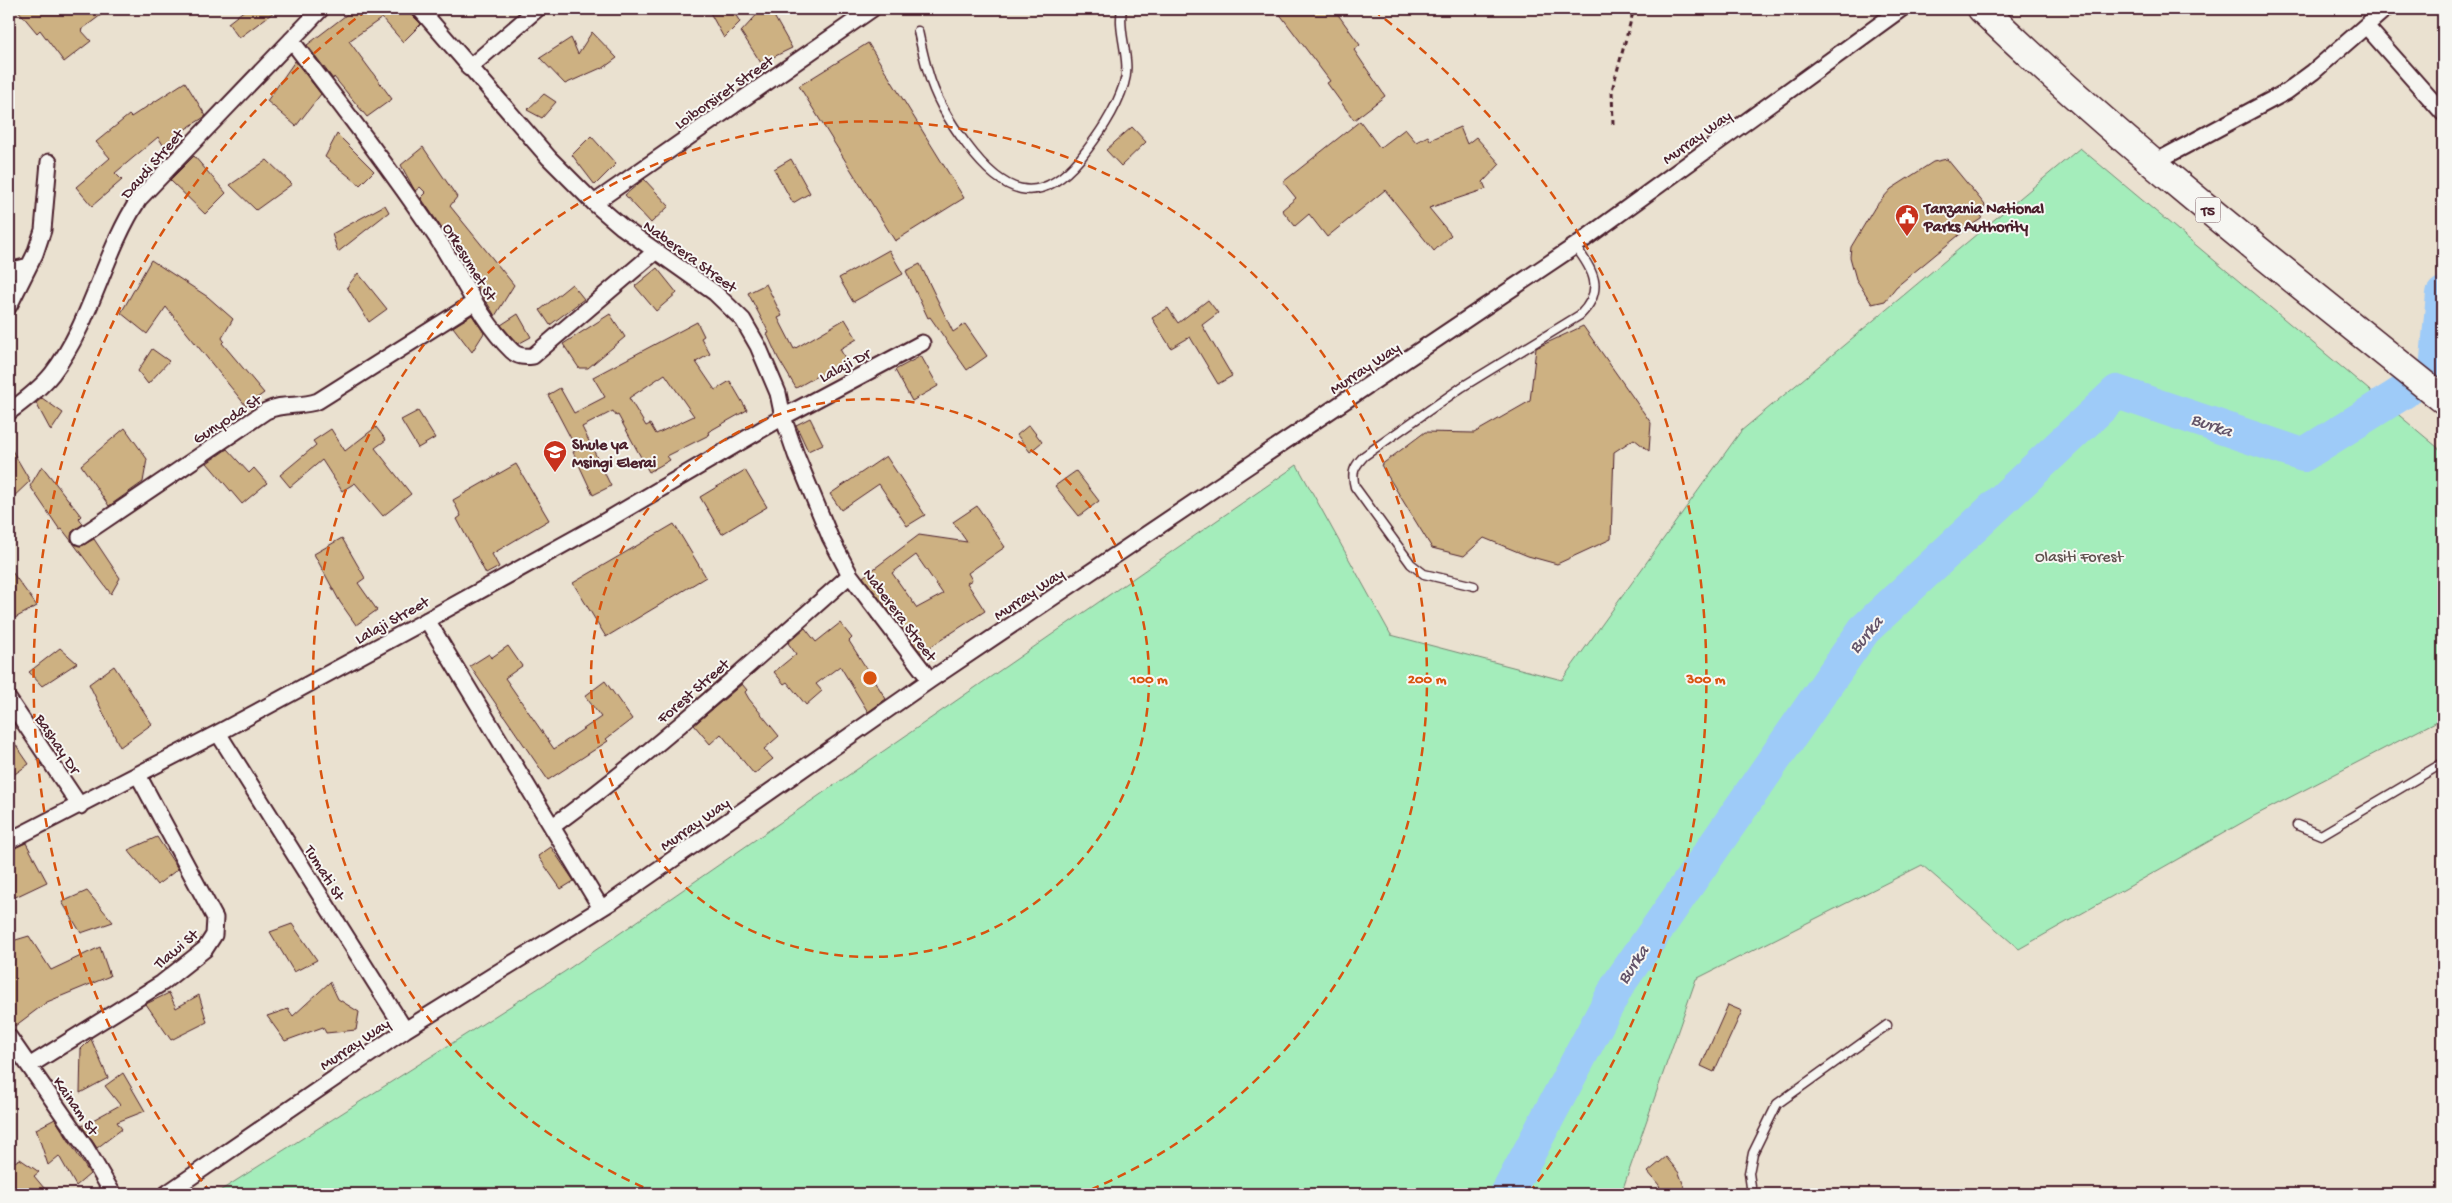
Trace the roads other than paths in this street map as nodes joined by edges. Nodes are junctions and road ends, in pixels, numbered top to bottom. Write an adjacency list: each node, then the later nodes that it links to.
1 (321, 9): 11 (street, Daudi Street)
2 (420, 9): 12 (street, Naberera Street)
3 (537, 9): 12 (street)
4 (872, 9): 16 (street, Loiborsiret Street)
5 (1122, 9): 10 (lane)
6 (1901, 9): 17 (street, Murray Way)
7 (1982, 9): 15 (highway, T5)
8 (2385, 9): 9 (street)
9 (2366, 26): 13 (street); 15 (street)
10 (918, 31)
11 (291, 40): 21 (street, Orkesumet St); 25 (street, Daudi Street)
12 (469, 68): 16 (street, Naberera Street)
13 (2443, 113)
14 (50, 162): 19 (street)
15 (2152, 163): 24 (highway, T5)
16 (594, 203): 18 (street, Naberera Street)
17 (1575, 246): 29 (lane); 31 (street, Murray Way)
18 (656, 251): 21 (street, Orkesumet St); 26 (street, Naberera Street)
19 (29, 266): 20 (street); 22 (street)
20 (9, 271)
21 (475, 302): 27 (street, Gunyoda St)
22 (9, 306)
23 (922, 343): 26 (street, Lalaji Dr)
24 (2443, 398)
25 (9, 412)
26 (783, 417): 28 (street, Naberera Street); 30 (street, Lalaji Street)
27 (80, 537)
28 (850, 575): 31 (street, Naberera Street); 38 (street, Forest Street)
29 (1474, 586)
30 (427, 620): 33 (street, Lalaji Street); 38 (street)
31 (930, 680): 40 (street, Murray Way)
32 (9, 700): 36 (street, Bashay Dr)
33 (218, 733): 35 (street, Lalaji Street); 42 (street, Tumati St)
34 (2443, 763): 37 (lane)
35 (138, 775): 36 (street, Lalaji Street); 44 (street, Tlawi St)
36 (80, 806): 39 (street, Lalaji Street)
37 (2297, 825)
38 (553, 826): 40 (street)
39 (9, 841)
40 (601, 908): 42 (street, Murray Way)
41 (1887, 1025): 47 (lane)
42 (404, 1030): 46 (street, Murray Way)
43 (9, 1037): 44 (street, Kainam St)
44 (29, 1066): 45 (street, Kainam St)
45 (113, 1194)
46 (166, 1194)
47 (1752, 1194)

